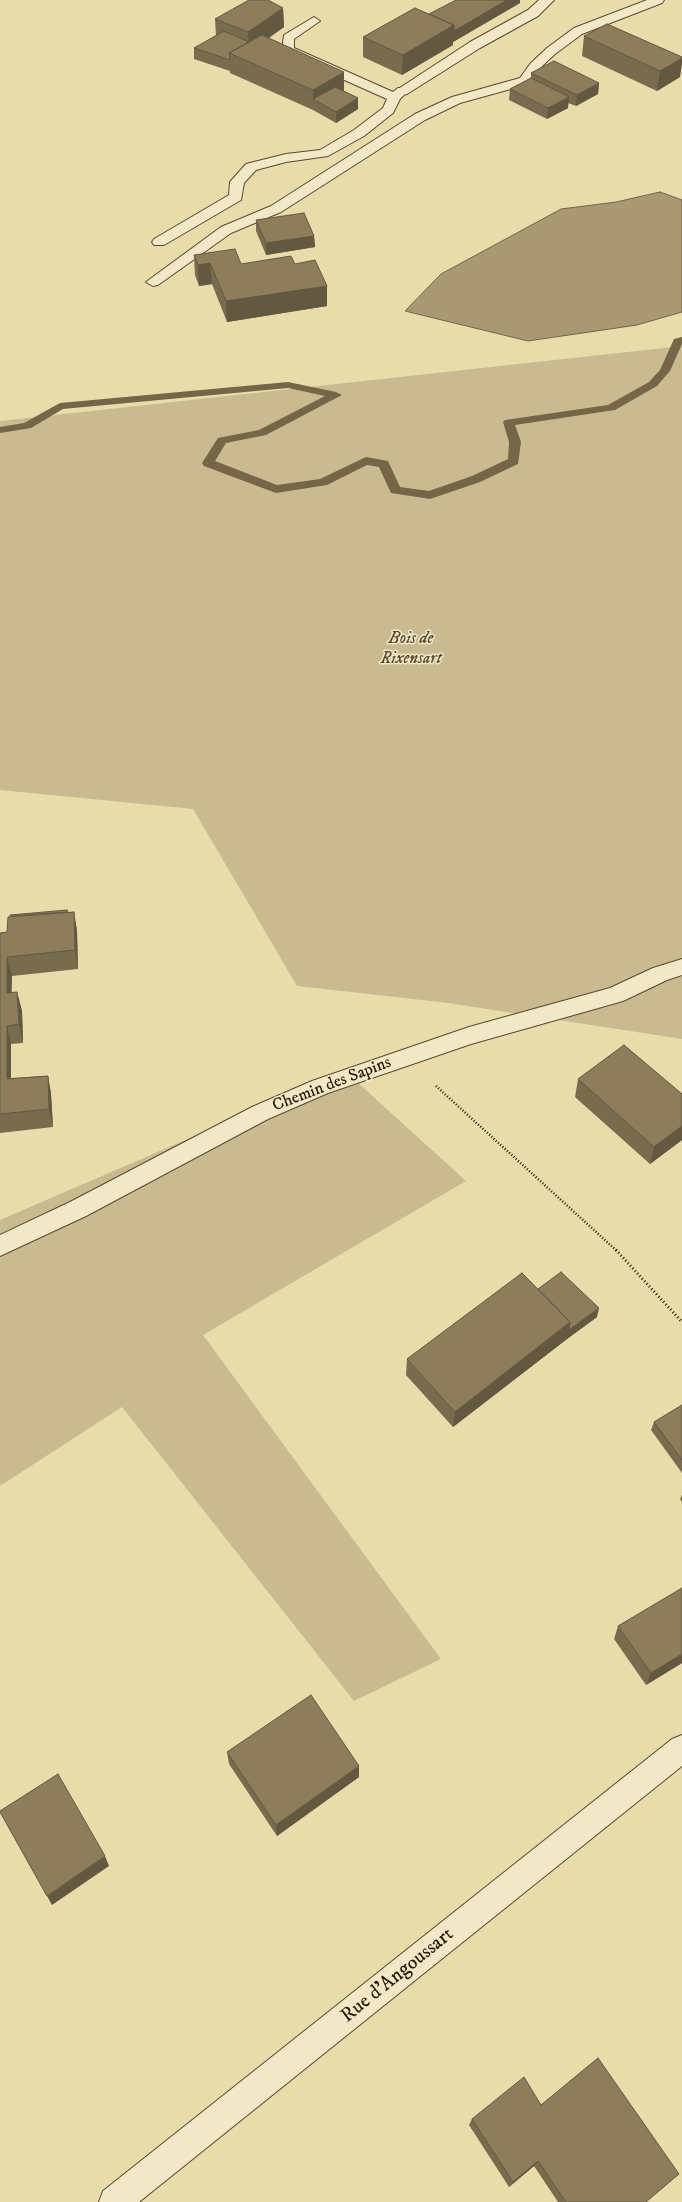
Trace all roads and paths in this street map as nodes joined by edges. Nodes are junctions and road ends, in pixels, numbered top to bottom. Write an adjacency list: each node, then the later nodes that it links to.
1 (547, 0): 4 (street)
2 (658, 0): 6 (lane)
3 (314, 21): 4 (lane)
4 (398, 94): 5 (lane)
5 (159, 242)
6 (153, 282)
7 (682, 967): 8 (street, Chemin des Sapins)
8 (404, 1058): 9 (street, Chemin des Sapins); 10 (path)
9 (0, 1246)
10 (682, 1322)
11 (682, 1749): 12 (street, Rue d'Angoussart)
12 (114, 2202)

